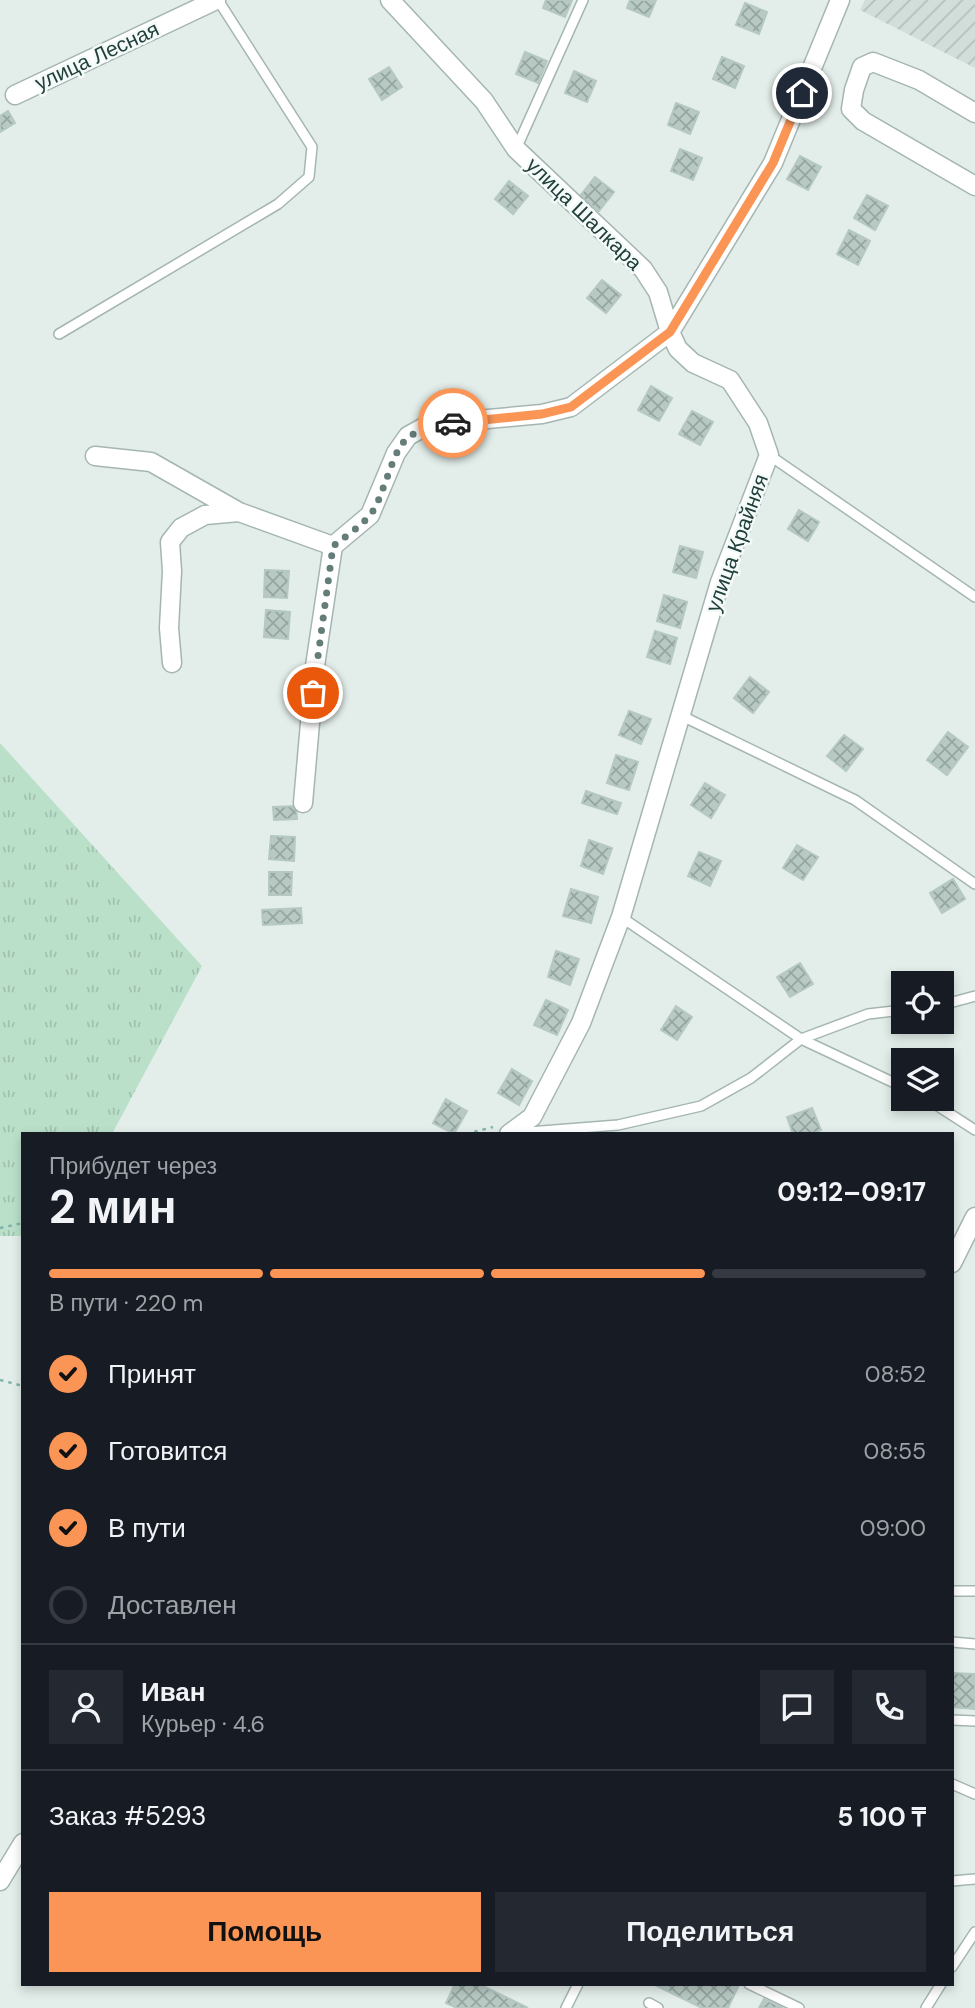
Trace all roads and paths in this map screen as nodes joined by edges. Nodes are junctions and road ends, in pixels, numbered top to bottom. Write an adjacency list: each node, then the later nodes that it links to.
1 (217, 0): 5 (street, улица Лесная); 10 (lane)
2 (390, 0): 7 (street, улица Шалкара)
3 (583, 0): 7 (lane)
4 (840, 0): 9 (street)
5 (15, 95)
6 (975, 113): 8 (street)
7 (516, 149): 9 (street, улица Шалкара)
8 (975, 186)
9 (670, 332): 11 (street, улица Крайняя); 14 (street)
10 (59, 334)
11 (769, 455): 15 (lane); 17 (street, улица Крайняя)
12 (95, 456): 13 (street)
13 (239, 512): 14 (street); 16 (street)
14 (333, 546): 18 (street)
15 (975, 597)
16 (172, 663)
17 (682, 716): 19 (lane); 20 (street, улица Крайняя)
18 (303, 803)
19 (975, 884)
20 (621, 917): 24 (lane); 28 (street, улица Крайняя)
21 (975, 996): 22 (lane)
22 (954, 1002)
23 (891, 1011): 24 (lane)
24 (801, 1039): 25 (lane); 29 (lane)
25 (891, 1081)
26 (946, 1111): 27 (lane)
27 (975, 1130)
28 (513, 1132)
29 (534, 1132)
30 (975, 1217): 33 (street)
31 (21, 1223): 32 (path)
32 (0, 1228)
33 (954, 1259)
34 (0, 1380): 35 (path)
35 (21, 1385)
36 (954, 1591): 37 (lane)
37 (975, 1591)
38 (954, 1642): 39 (lane)
39 (975, 1644)
40 (954, 1720): 41 (lane)
41 (975, 1721)
42 (954, 1785): 43 (lane)
43 (975, 1794)
44 (21, 1846): 46 (street)
45 (975, 1879): 47 (lane)
46 (0, 1881)
47 (954, 1881)
48 (975, 1932): 49 (lane)
49 (954, 1964)
50 (577, 1986): 53 (lane)
51 (753, 1986): 54 (lane)
52 (940, 1986): 55 (lane)
53 (566, 2008)
54 (799, 2008)
55 (926, 2008)

